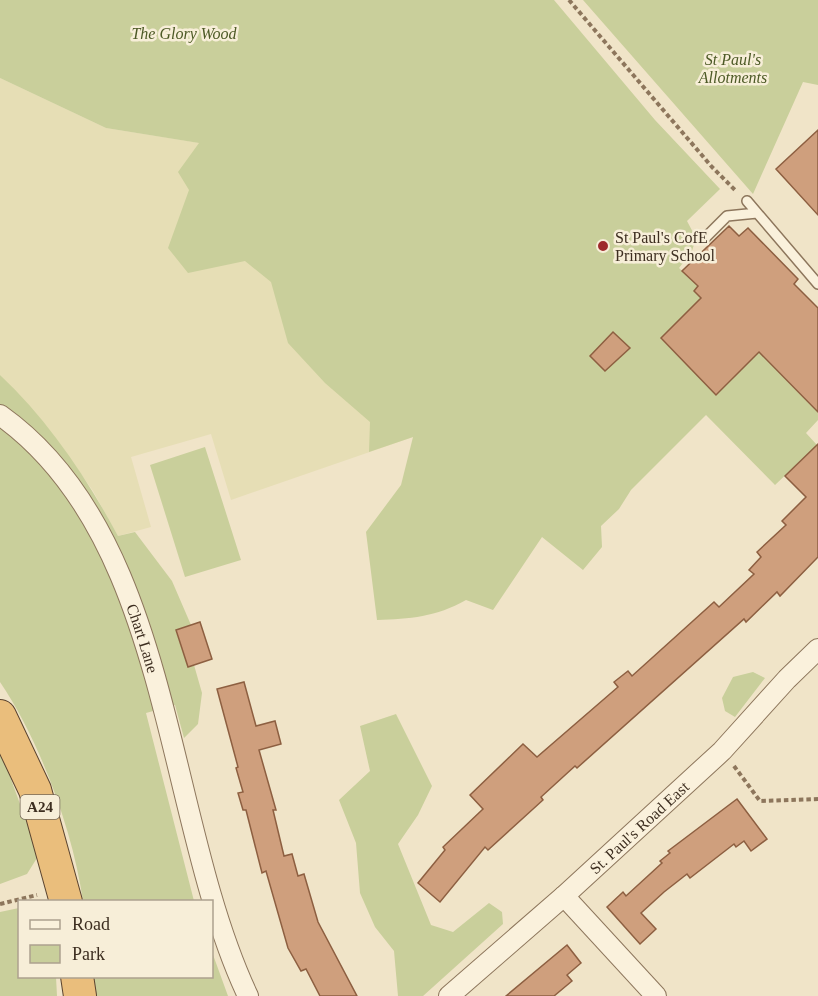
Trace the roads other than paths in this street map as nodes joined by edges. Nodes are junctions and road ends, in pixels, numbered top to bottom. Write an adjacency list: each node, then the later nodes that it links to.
1 (747, 201): 2 (lane)
2 (757, 213): 3 (lane); 4 (lane)
3 (704, 239)
4 (818, 284)
5 (0, 415): 10 (street, Chart Lane)
6 (818, 649): 9 (street, St. Paul's Road East)
7 (0, 717): 8 (highway, A24)
8 (65, 895)
9 (564, 896): 15 (street, St. Paul's Road East); 16 (street)
10 (211, 900)
11 (213, 907): 14 (street, Chart Lane)
12 (77, 978): 13 (highway)
13 (80, 996)
14 (248, 996)
15 (449, 996)
16 (656, 996)

